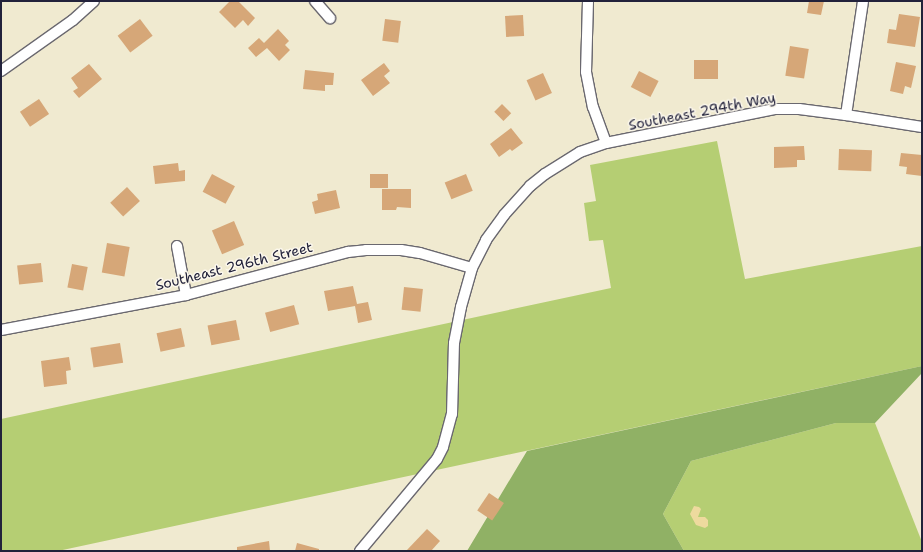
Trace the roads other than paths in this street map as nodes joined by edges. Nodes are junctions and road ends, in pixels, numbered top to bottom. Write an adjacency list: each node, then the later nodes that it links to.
1 (94, 1): 6 (street)
2 (315, 1): 5 (street)
3 (588, 1): 9 (street)
4 (863, 1): 7 (street)
5 (330, 18)
6 (1, 71)
7 (846, 115): 8 (street, Southeast 294th Way); 9 (street, Southeast 294th Way)
8 (922, 127)
9 (606, 143): 11 (street, Southeast 294th Way)
10 (177, 246): 12 (street)
11 (472, 268): 12 (street, Southeast 296th Street); 14 (street, Southeast 294th Way)
12 (186, 294): 13 (street, Southeast 296th Street)
13 (1, 330)
14 (360, 551)

